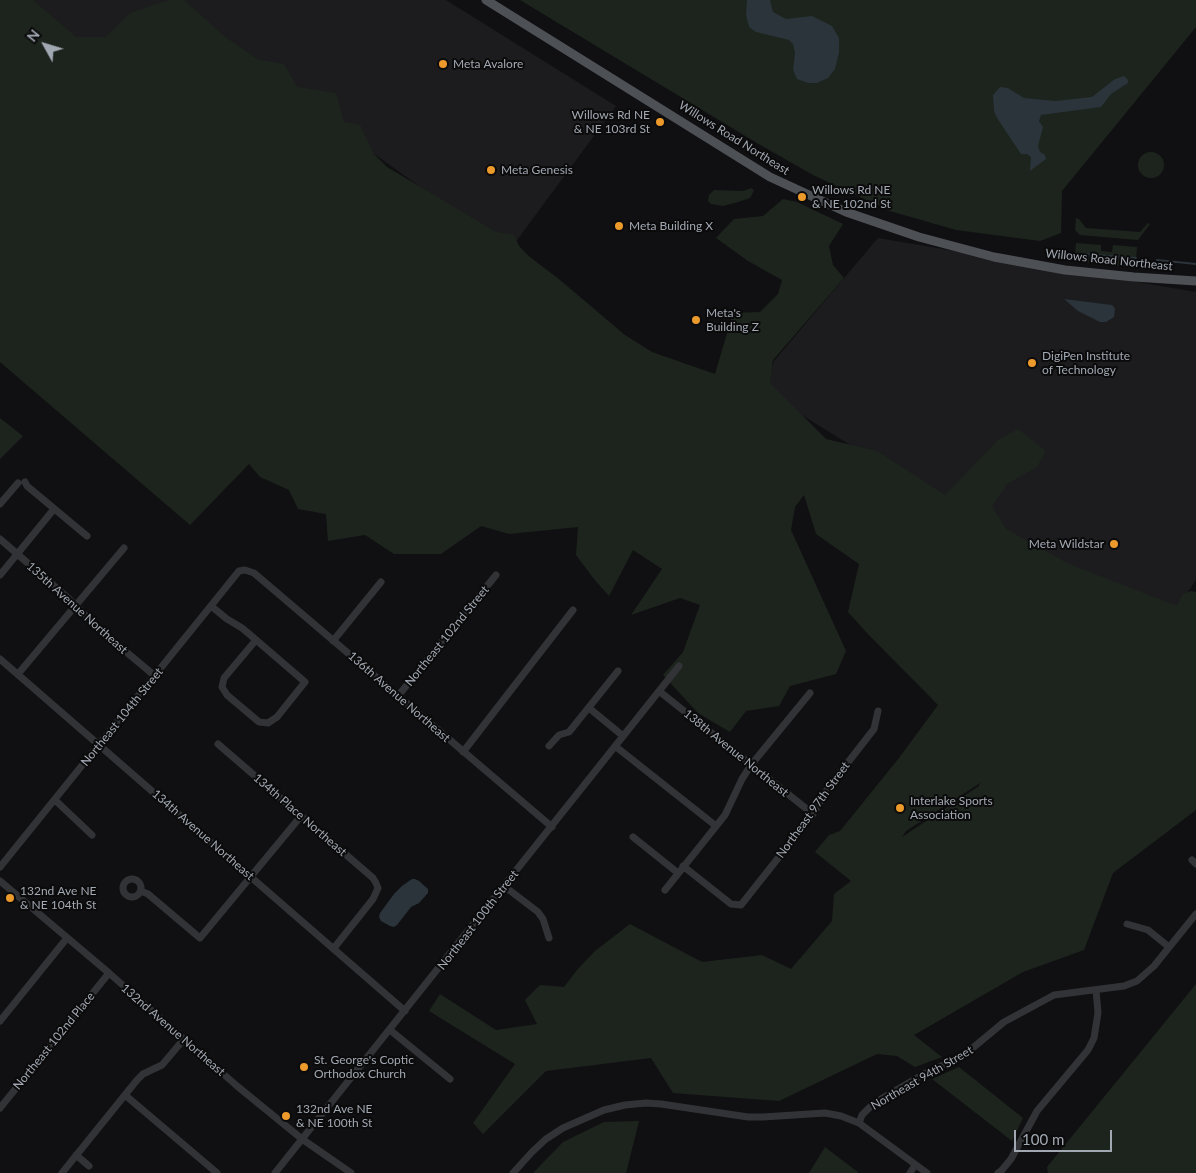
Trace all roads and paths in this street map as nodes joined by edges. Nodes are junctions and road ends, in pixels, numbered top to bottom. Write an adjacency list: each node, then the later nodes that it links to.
1 (486, 0): 2 (main road, Willows Road Northeast)
2 (1196, 280)
3 (0, 504): 4 (street)
4 (54, 509): 5 (street); 8 (street)
5 (87, 536)
6 (0, 539): 8 (street, 135th Avenue Northeast)
7 (124, 548): 13 (street)
8 (17, 554): 10 (street); 13 (street, 135th Avenue Northeast)
9 (245, 570): 14 (street, Northeast 104th Street); 17 (street, 136th Avenue Northeast)
10 (0, 575)
11 (496, 575): 25 (street, Northeast 102nd Street)
12 (381, 582): 17 (street)
13 (75, 605): 21 (street); 22 (street, 135th Avenue Northeast)
14 (211, 606): 16 (street); 22 (street, Northeast 104th Street)
15 (573, 610): 33 (street)
16 (256, 640): 16 (street)
17 (334, 641): 25 (street, 136th Avenue Northeast)
18 (0, 659): 21 (street, 134th Avenue Northeast)
19 (679, 666): 23 (street, Northeast 100th Street)
20 (618, 671): 26 (street)
21 (18, 674): 30 (street, 134th Avenue Northeast)
22 (154, 676): 30 (street, Northeast 104th Street)
23 (659, 691): 28 (street, Northeast 100th Street); 34 (street, 138th Avenue Northeast)
24 (810, 693): 34 (street)
25 (398, 696): 33 (street, 136th Avenue Northeast)
26 (589, 708): 28 (street); 31 (street)
27 (878, 711): 36 (street, Northeast 97th Street)
28 (624, 736): 32 (street, Northeast 100th Street)
29 (218, 744): 37 (street, 134th Place Northeast)
30 (98, 745): 35 (street, Northeast 104th Street); 45 (street, 134th Avenue Northeast)
31 (549, 746)
32 (616, 746): 38 (street); 39 (street, Northeast 100th Street)
33 (463, 752): 39 (street, 136th Avenue Northeast)
34 (751, 765): 36 (street, 138th Avenue Northeast); 38 (street)
35 (55, 800): 40 (street); 43 (street, Northeast 104th Street)
36 (813, 814): 42 (street, Northeast 97th Street)
37 (301, 816): 45 (street); 55 (street, 134th Place Northeast)
38 (716, 826): 42 (street)
39 (552, 827): 47 (street, Northeast 100th Street)
40 (92, 835)
41 (632, 837): 44 (street)
42 (683, 866): 44 (street)
43 (0, 867)
44 (678, 873): 48 (street)
45 (250, 876): 49 (street); 55 (street, 134th Avenue Northeast)
46 (0, 881): 52 (street, 132nd Avenue Northeast)
47 (504, 886): 53 (street); 58 (street, Northeast 100th Street)
48 (665, 890)
49 (141, 892)
50 (1196, 914): 54 (street, Northeast 94th Street)
51 (1127, 924): 54 (street)
52 (67, 938): 56 (street, 132nd Avenue Northeast); 59 (street)
53 (549, 938)
54 (1169, 947): 57 (street, Northeast 94th Street)
55 (334, 948): 58 (street, 134th Avenue Northeast)
56 (109, 974): 61 (street, 132nd Avenue Northeast); 64 (street, Northeast 102nd Place)
57 (1096, 990): 65 (street, Northeast 94th Street); 77 (street)
58 (405, 1011): 60 (street, Northeast 100th Street)
59 (0, 1020)
60 (390, 1030): 62 (street); 66 (street, Northeast 100th Street)
61 (184, 1039): 63 (street); 66 (street, 132nd Avenue Northeast)
62 (450, 1079)
63 (126, 1095): 67 (street); 71 (street)
64 (0, 1108)
65 (859, 1123): 68 (street); 74 (street)
66 (302, 1139): 72 (street, Northeast 100th Street); 73 (street, 132nd Avenue Northeast)
67 (76, 1155): 69 (street); 70 (street)
68 (915, 1165): 75 (street); 76 (street)
69 (89, 1166)
70 (62, 1173)
71 (218, 1173)
72 (275, 1173)
73 (351, 1173)
74 (514, 1173)
75 (910, 1173)
76 (927, 1173)
77 (998, 1173)

